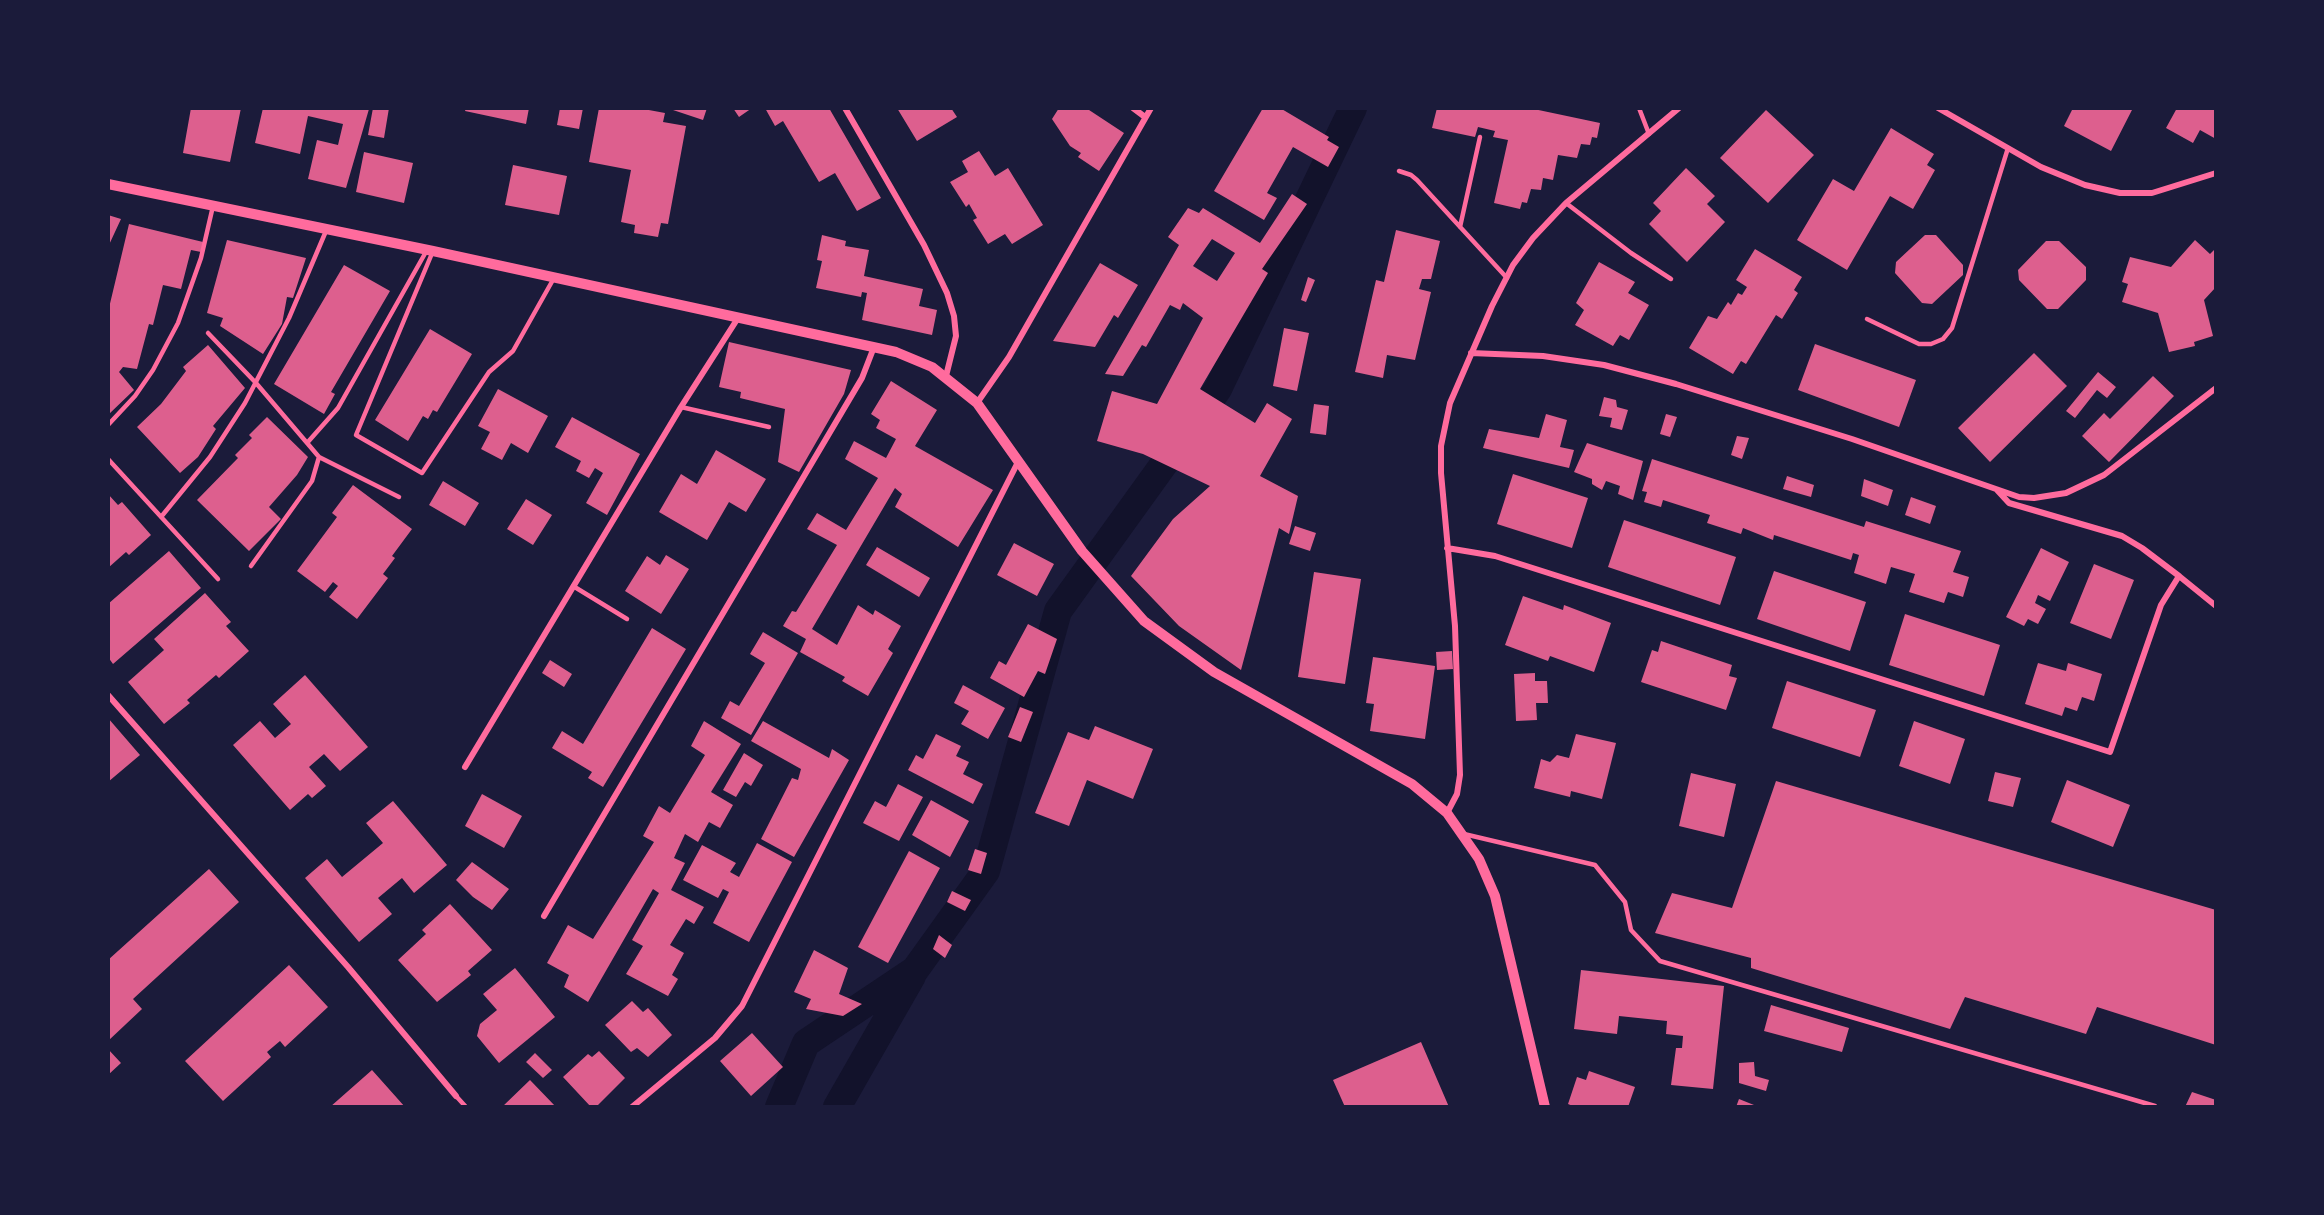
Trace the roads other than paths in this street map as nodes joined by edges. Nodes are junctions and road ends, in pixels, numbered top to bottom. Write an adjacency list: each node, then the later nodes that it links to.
1 (844, 108): 27 (street)
2 (1133, 108): 7 (street)
3 (1151, 108): 7 (street)
4 (1639, 108): 8 (lane)
5 (1679, 108): 8 (street)
6 (1938, 108): 10 (street)
7 (1145, 117): 30 (street)
8 (1649, 134): 14 (street)
9 (1480, 137): 16 (lane)
10 (2008, 148): 12 (street); 23 (lane)
11 (1399, 171): 16 (lane)
12 (2216, 173)
13 (108, 184): 15 (street)
14 (1566, 203): 20 (street); 21 (lane)
15 (213, 206): 17 (street); 32 (lane)
16 (1460, 227): 20 (lane)
17 (326, 231): 18 (street); 28 (lane)
18 (430, 250): 19 (street); 19 (lane); 34 (lane)
19 (554, 278): 22 (street)
20 (1507, 278): 26 (street)
21 (1671, 279)
22 (738, 318): 25 (street); 31 (street)
23 (1867, 319)
24 (208, 333): 28 (lane)
25 (874, 347): 27 (street); 52 (street)
26 (1471, 353): 38 (street); 41 (street)
27 (946, 376): 30 (street)
28 (256, 383): 34 (lane); 40 (lane)
29 (2216, 387): 38 (street)
30 (977, 403): 37 (street)
31 (681, 407): 33 (lane); 45 (street)
32 (108, 425)
33 (769, 427)
34 (307, 443): 35 (lane)
35 (319, 457): 39 (lane); 42 (lane)
36 (108, 459): 40 (lane)
37 (1018, 461): 50 (street); 56 (street)
38 (1997, 490): 43 (street)
39 (399, 496)
40 (161, 517): 44 (lane)
41 (1447, 548): 43 (street); 50 (street)
42 (250, 566)
43 (2179, 576): 46 (street)
44 (218, 579)
45 (573, 586): 47 (lane); 49 (street)
46 (2216, 606)
47 (627, 619)
48 (108, 695): 53 (street)
49 (465, 767)
50 (1448, 813): 51 (street)
51 (1464, 834): 54 (lane); 57 (street)
52 (544, 916)
53 (456, 1096): 55 (lane)
54 (2155, 1106)
55 (466, 1107)
56 (632, 1107)
57 (1545, 1107)

